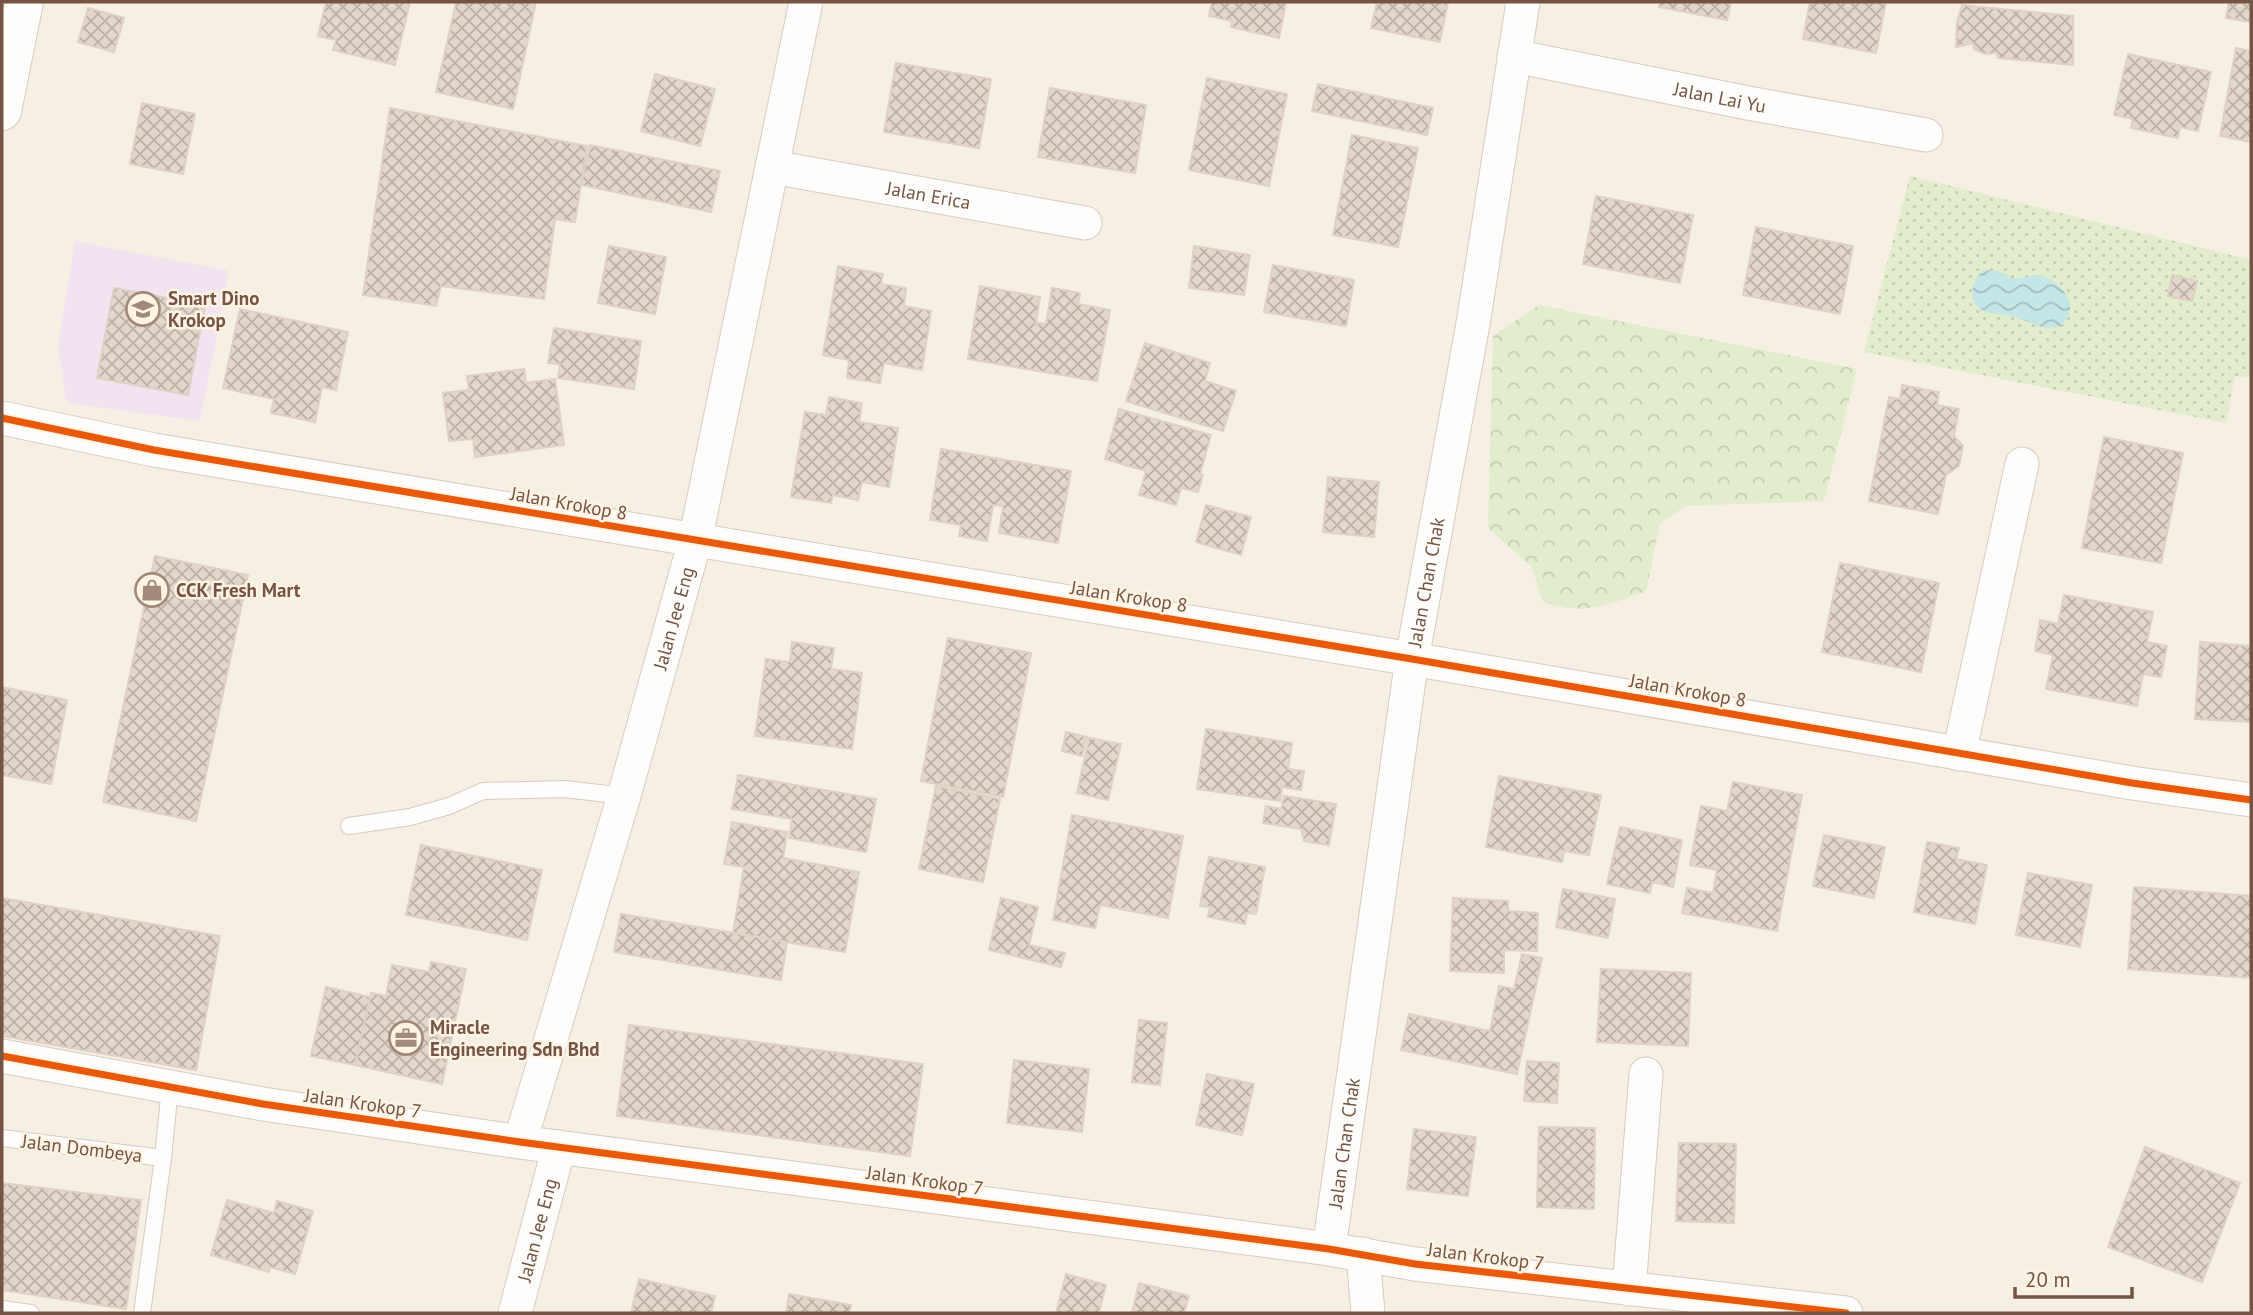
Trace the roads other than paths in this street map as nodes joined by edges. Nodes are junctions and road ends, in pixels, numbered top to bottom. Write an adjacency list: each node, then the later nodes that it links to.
1 (24, 2): 5 (street)
2 (806, 2): 7 (street, Jalan Jee Eng)
3 (1524, 2): 4 (street, Jalan Chan Chak)
4 (1514, 56): 6 (street, Jalan Lai Yu); 12 (street, Jalan Chan Chak)
5 (2, 111)
6 (1926, 135)
7 (772, 167): 8 (street, Jalan Erica); 11 (street, Jalan Jee Eng)
8 (1085, 223)
9 (2, 418): 11 (street, Jalan Krokop 8)
10 (2022, 464): 13 (street)
11 (695, 541): 12 (street, Jalan Krokop 8); 14 (street, Jalan Jee Eng)
12 (1412, 659): 13 (street, Jalan Krokop 8); 24 (street, Jalan Chan Chak)
13 (1959, 754): 15 (street, Jalan Krokop 8)
14 (624, 796): 16 (lane); 21 (street, Jalan Jee Eng)
15 (2251, 800)
16 (349, 826)
17 (2, 1056): 19 (street, Jalan Krokop 7)
18 (1646, 1074): 26 (street)
19 (170, 1087): 21 (street, Jalan Krokop 7); 23 (lane, Jalan Dombeya)
20 (2, 1138): 23 (lane, Jalan Dombeya)
21 (520, 1142): 22 (street, Jalan Krokop 7)
22 (559, 1147): 24 (street, Jalan Krokop 7); 30 (street, Jalan Jee Eng)
23 (163, 1158): 29 (lane, Jalan Dombeya)
24 (1329, 1249): 25 (street, Jalan Krokop 7)
25 (1363, 1254): 26 (street, Jalan Krokop 7); 31 (street)
26 (1629, 1289): 32 (street, Jalan Krokop 7)
27 (2, 1309): 28 (lane)
28 (31, 1313)
29 (142, 1313)
30 (515, 1313)
31 (1368, 1313)
32 (1846, 1313)

